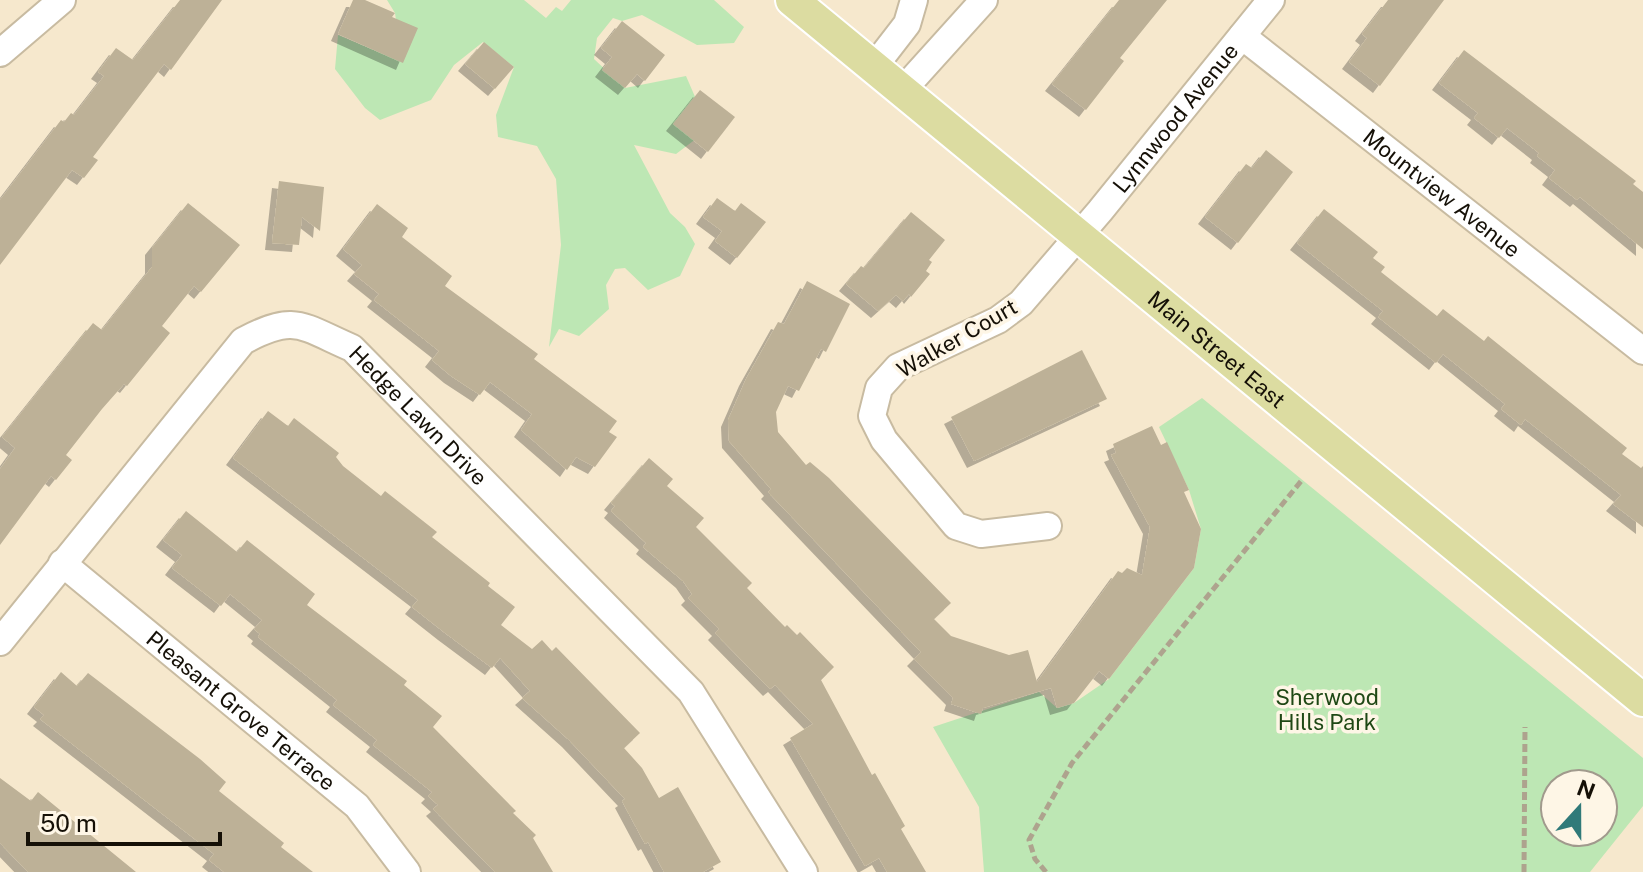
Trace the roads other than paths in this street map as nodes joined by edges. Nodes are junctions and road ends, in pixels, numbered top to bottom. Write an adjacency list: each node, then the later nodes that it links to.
1 (62, 0): 7 (street)
2 (792, 0): 8 (main road, Main Street East)
3 (914, 0): 8 (street)
4 (984, 0): 9 (street)
5 (1271, 0): 6 (street, Lynnwood Avenue)
6 (1242, 36): 10 (street, Lynnwood Avenue); 11 (street, Mountview Avenue)
7 (0, 53)
8 (873, 68): 9 (main road, Main Street East)
9 (901, 92): 10 (main road, Main Street East)
10 (1078, 235): 12 (street, Walker Court); 15 (main road, Main Street East)
11 (1643, 351)
12 (1048, 526)
13 (62, 563): 14 (street, Hedge Lawn Drive); 16 (street, Pleasant Grove Terrace); 17 (street, Hedge Lawn Drive)
14 (0, 642)
15 (1643, 700)
16 (407, 872)
17 (804, 872)

